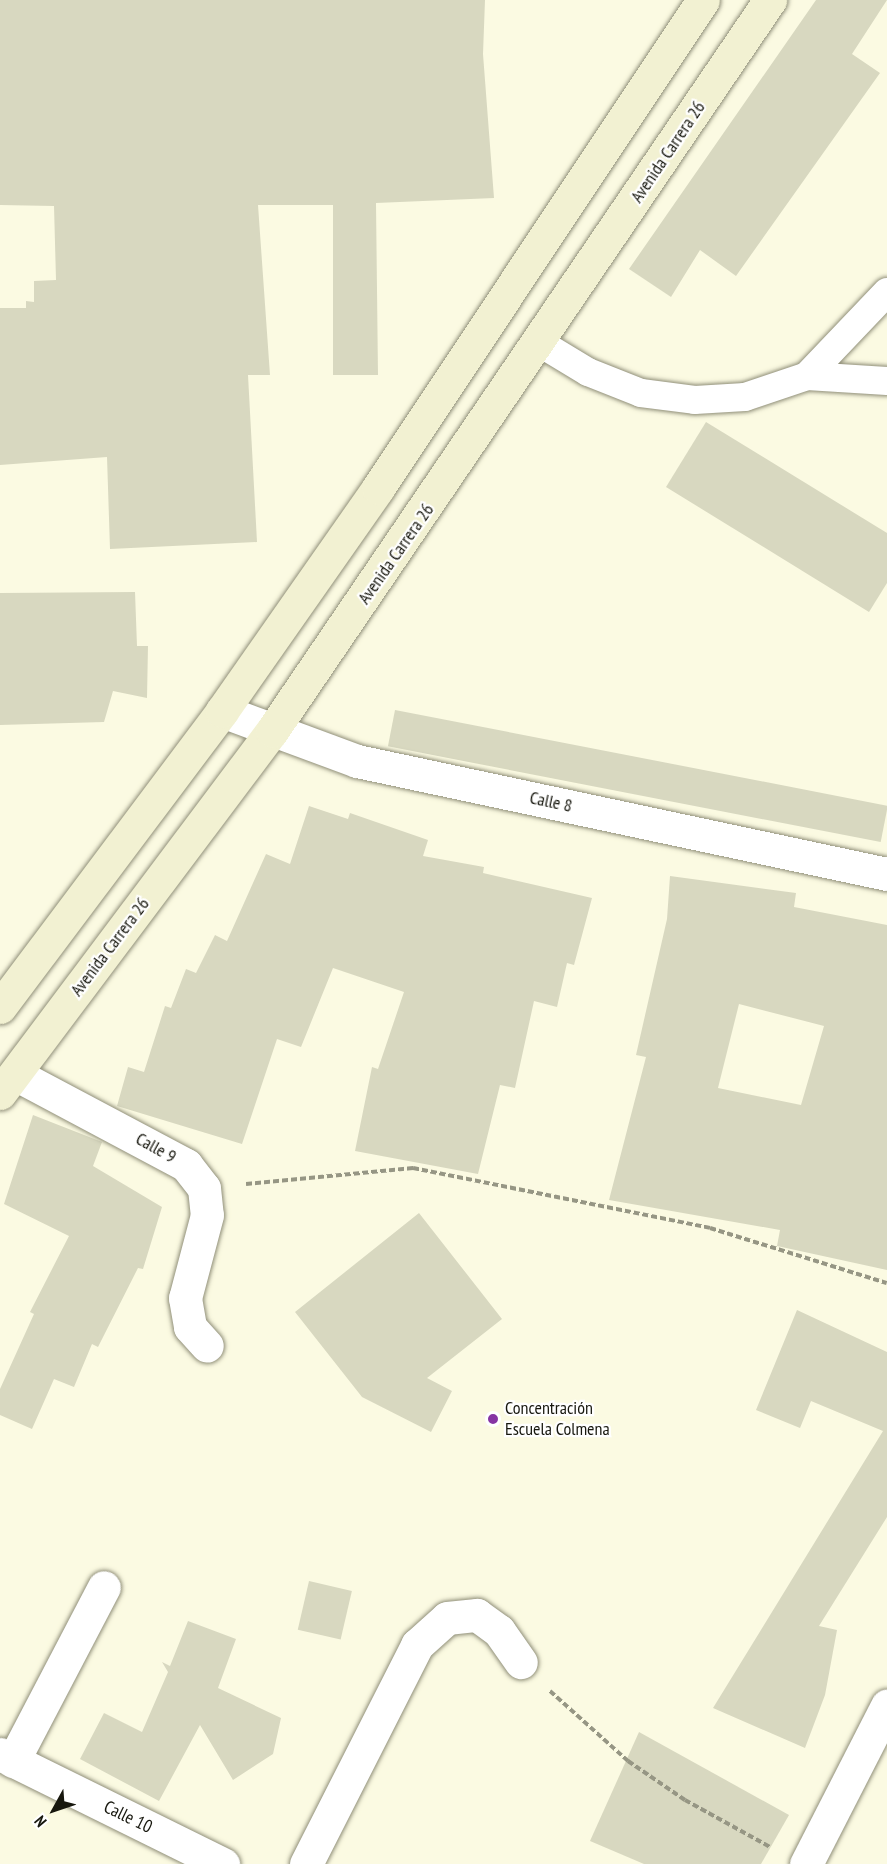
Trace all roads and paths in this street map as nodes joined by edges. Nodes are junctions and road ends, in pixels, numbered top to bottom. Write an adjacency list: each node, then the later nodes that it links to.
1 (703, 0): 7 (main road)
2 (770, 0): 4 (main road, Avenida Carrera 26)
3 (887, 292): 5 (lane)
4 (540, 343): 5 (lane); 8 (main road, Avenida Carrera 26)
5 (807, 376): 6 (lane)
6 (887, 381)
7 (222, 711): 8 (street, Calle 8); 10 (main road)
8 (272, 731): 9 (street, Calle 8); 11 (main road, Avenida Carrera 26)
9 (887, 874)
10 (0, 1007)
11 (8, 1083): 12 (street, Calle 9)
12 (204, 1188): 13 (path); 14 (street)
13 (887, 1283)
14 (207, 1346)
15 (104, 1587): 18 (street)
16 (521, 1662): 20 (street); 21 (path)
17 (887, 1706): 21 (street)
18 (7, 1757): 19 (street, Calle 10)
19 (223, 1864)
20 (306, 1864)
21 (806, 1864)

